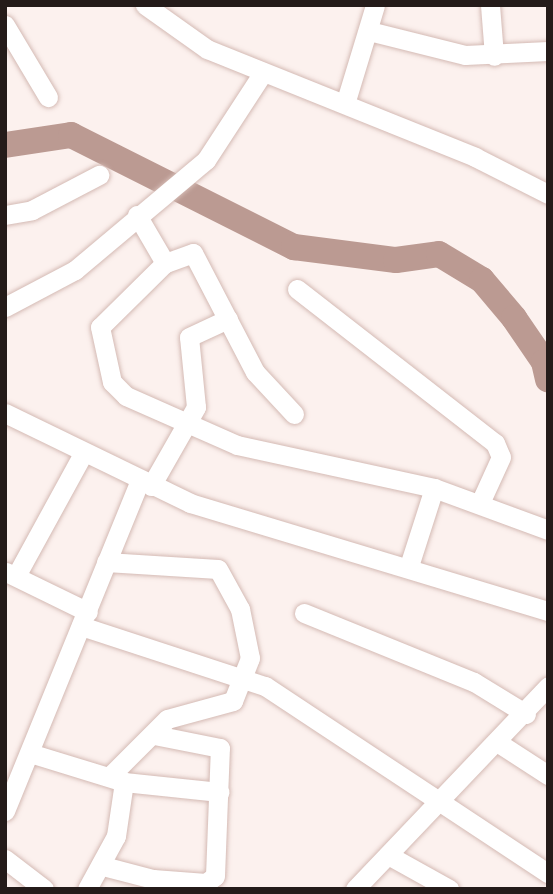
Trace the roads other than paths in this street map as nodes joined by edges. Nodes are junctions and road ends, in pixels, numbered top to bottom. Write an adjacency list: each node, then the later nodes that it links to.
1 (145, 5): 8 (street)
2 (376, 5): 5 (street)
3 (489, 5): 7 (street)
4 (5, 25): 9 (street)
5 (369, 32): 7 (street); 10 (street)
6 (548, 51): 7 (street)
7 (494, 56)
8 (262, 75): 10 (street); 13 (street)
9 (48, 97)
10 (345, 104): 12 (street)
11 (99, 174): 14 (street)
12 (548, 194)
13 (141, 210): 15 (street); 17 (street)
14 (5, 215)
15 (165, 263): 18 (street); 21 (street)
16 (297, 289): 25 (street)
17 (5, 307)
18 (228, 319): 20 (street); 21 (street)
19 (5, 413): 22 (street)
20 (294, 414)
21 (188, 422): 23 (street); 24 (street)
22 (84, 453): 23 (street); 29 (street)
23 (146, 483): 27 (street); 28 (street)
24 (434, 488): 25 (street); 28 (street)
25 (480, 503): 26 (street)
26 (548, 530)
27 (106, 562): 32 (street); 33 (street)
28 (409, 566): 30 (street)
29 (11, 574): 32 (street)
30 (548, 611)
31 (304, 613): 35 (street)
32 (85, 619): 33 (street); 38 (street)
33 (247, 677): 36 (street); 42 (street)
34 (548, 687): 35 (street)
35 (526, 714): 37 (street)
36 (155, 735): 40 (street); 41 (street)
37 (499, 744): 39 (street); 42 (street)
38 (33, 754): 40 (street); 43 (street)
39 (548, 775)
40 (117, 779): 41 (street); 46 (street)
41 (219, 792): 46 (street)
42 (441, 803): 44 (street); 47 (street)
43 (5, 811)
44 (388, 855): 50 (street); 51 (street)
45 (5, 859): 48 (street)
46 (103, 866): 49 (street)
47 (548, 873)
48 (44, 889)
49 (87, 889)
50 (355, 889)
51 (449, 889)

